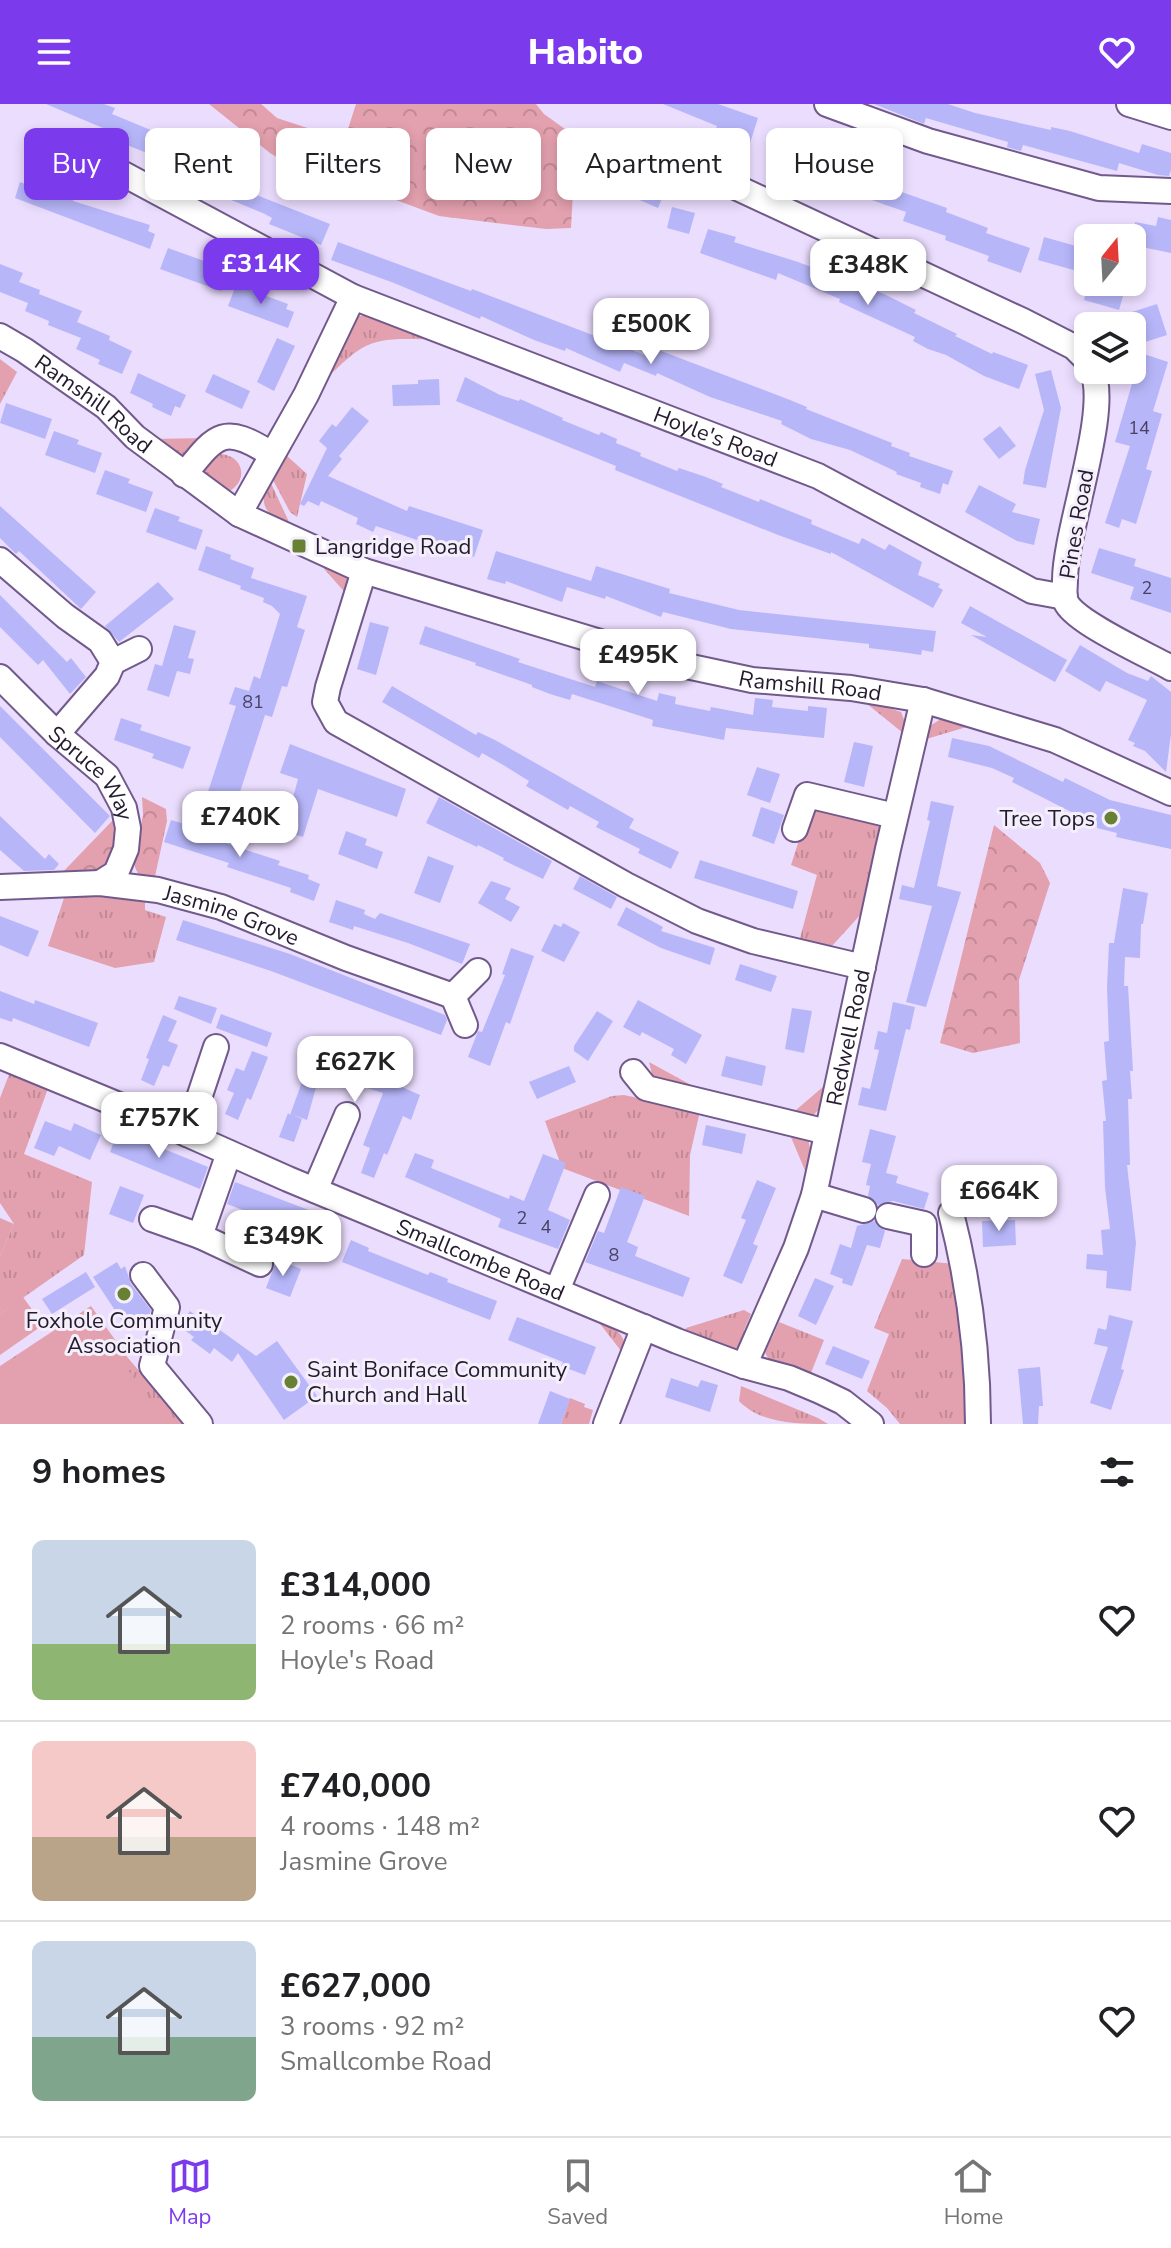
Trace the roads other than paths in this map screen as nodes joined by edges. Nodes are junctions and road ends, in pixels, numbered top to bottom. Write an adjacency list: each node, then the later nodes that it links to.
1 (827, 104): 5 (street)
2 (1129, 104): 3 (street)
3 (1171, 117)
4 (129, 177): 7 (street, Hoyle's Road)
5 (1171, 191)
6 (750, 194): 9 (street)
7 (353, 297): 11 (street); 16 (street, Hoyle's Road)
8 (0, 336): 12 (street, Ramshill Road)
9 (1074, 347)
10 (1096, 384): 16 (street, Pines Road)
11 (271, 454): 12 (street); 13 (street)
12 (184, 475): 13 (street, Ramshill Road)
13 (239, 514): 15 (street, Ramshill Road)
14 (0, 560): 18 (street)
15 (364, 571): 21 (street, Ramshill Road); 28 (street)
16 (1065, 597): 19 (street, Pines Road)
17 (139, 649): 18 (street)
18 (113, 662): 22 (street)
19 (1171, 668)
20 (0, 677): 22 (street, Spruce Way)
21 (923, 700): 23 (street, Ramshill Road); 24 (street, Redwell Road)
22 (57, 734): 26 (street, Spruce Way)
23 (1171, 793)
24 (895, 816): 25 (street); 28 (street, Redwell Road)
25 (795, 829)
26 (100, 883): 27 (street, Jasmine Grove); 30 (street, Jasmine Grove)
27 (0, 887)
28 (863, 967): 36 (street, Redwell Road)
29 (478, 971): 30 (street)
30 (453, 996): 31 (street)
31 (465, 1025)
32 (216, 1047): 37 (street)
33 (0, 1056): 37 (street, Smallcombe Road)
34 (633, 1072): 36 (street)
35 (347, 1115): 39 (street)
36 (827, 1132): 41 (street, Redwell Road)
37 (187, 1134): 38 (street, Smallcombe Road)
38 (229, 1153): 39 (street, Smallcombe Road); 44 (street)
39 (315, 1190): 48 (street, Smallcombe Road)
40 (597, 1195): 48 (street)
41 (814, 1195): 45 (street); 50 (street, Redwell Road)
42 (951, 1213): 54 (street)
43 (152, 1219): 44 (street)
44 (200, 1236): 46 (street)
45 (924, 1254)
46 (260, 1264)
47 (143, 1275): 51 (street)
48 (557, 1290): 49 (street, Smallcombe Road)
49 (644, 1327): 50 (street, Smallcombe Road); 52 (street)
50 (744, 1366): 53 (street, Smallcombe Road)
51 (200, 1424)
52 (606, 1424)
53 (871, 1424)
54 (978, 1424)

